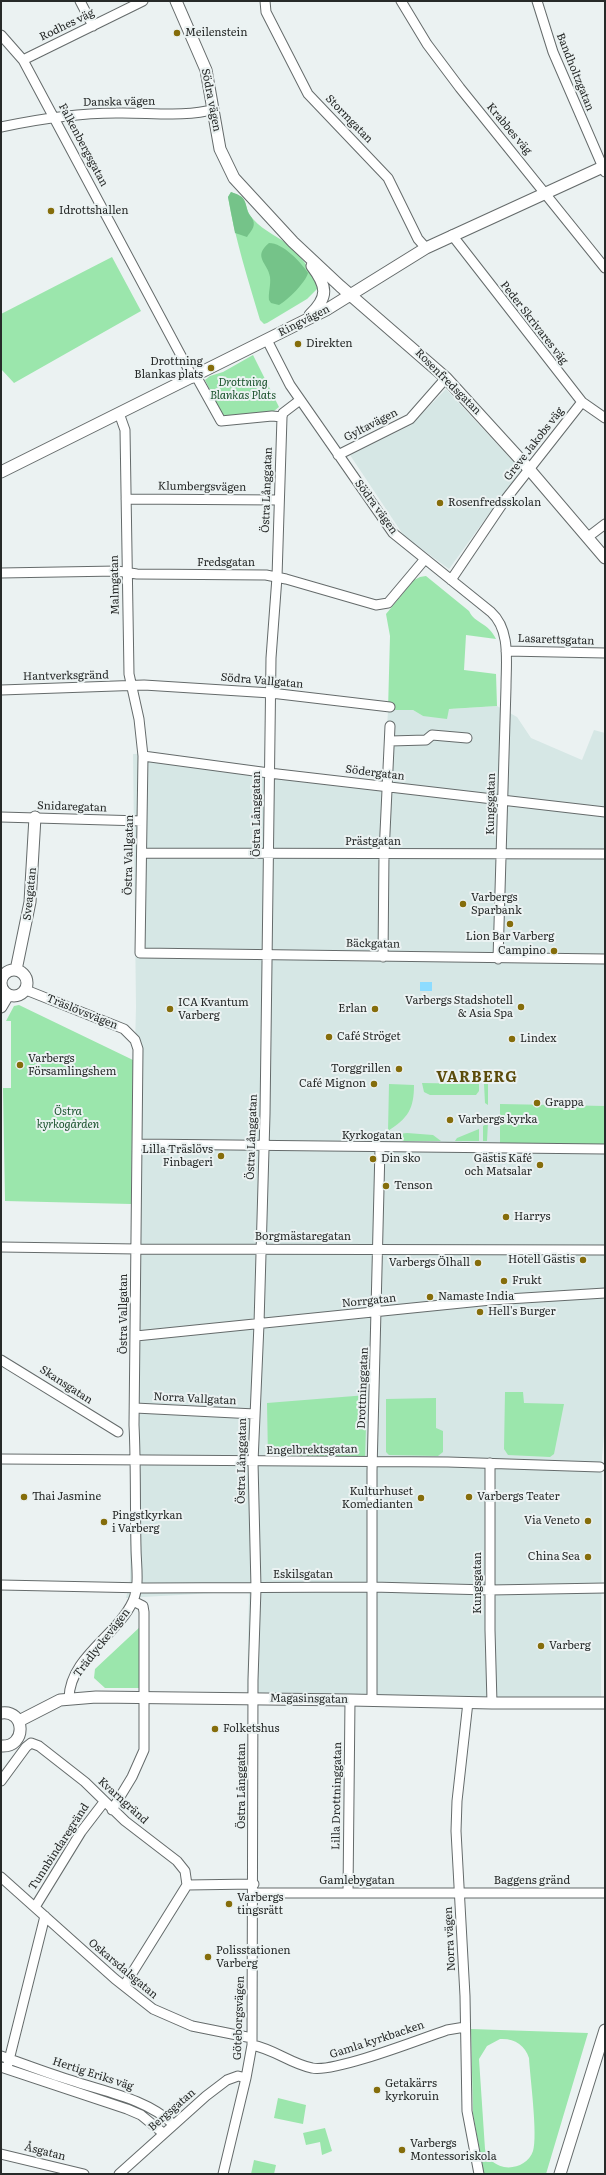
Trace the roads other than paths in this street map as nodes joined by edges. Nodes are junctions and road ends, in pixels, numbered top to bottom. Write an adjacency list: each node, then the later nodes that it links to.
1 (80, 1): 7 (street)
2 (143, 1): 7 (street, Rodhes väg)
3 (176, 1): 10 (street, Södra vägen)
4 (265, 1): 18 (street, Stormgatan)
5 (401, 1): 15 (street, Krabbes väg)
6 (537, 1): 13 (street, Bandholtzgatan)
7 (93, 26): 9 (street, Rodhes väg)
8 (1, 36): 9 (street, Falkenbergsgatan)
9 (23, 60): 11 (street, Falkenbergsgatan)
10 (214, 109): 11 (street, Danska vägen); 14 (street, Södra vägen)
11 (54, 117): 12 (street, Danska vägen); 23 (street, Falkenbergsgatan)
12 (1, 127)
13 (604, 169): 15 (street, Ringvägen)
14 (234, 178): 17 (street, Rosenfredsgatan)
15 (545, 194): 16 (street, Ringvägen); 19 (street, Krabbes väg)
16 (452, 235): 18 (street, Ringvägen); 26 (street, Peder Skrivares väg)
17 (293, 242): 20 (street, Rosenfredsgatan); 21 (street, Rosenfredsgatan)
18 (426, 248): 20 (street, Ringvägen)
19 (605, 268)
20 (351, 295): 21 (street, Ringvägen); 24 (street, Rosenfredsgatan)
21 (304, 321): 22 (street, Ringvägen)
22 (267, 340): 23 (street, Ringvägen); 25 (street, Södra vägen)
23 (194, 377): 27 (street, Ringvägen); 28 (street)
24 (446, 378): 30 (street, Gyltavägen); 31 (street, Rosenfredsgatan)
25 (300, 400): 28 (street); 30 (street, Södra vägen)
26 (582, 402): 29 (street, Peder Skrivares väg); 31 (street, Greve Jakobs väg)
27 (119, 413): 32 (street, Ringvägen); 33 (street, Malmgatan)
28 (282, 417): 34 (street, Östra Långgatan)
29 (605, 418)
30 (338, 455): 38 (street, Södra vägen)
31 (529, 469): 36 (street, Rosenfredsgatan); 42 (street, Greve Jakobs väg)
32 (1, 472)
33 (126, 498): 34 (street, Klumbergsvägen); 40 (street, Malmgatan)
34 (279, 500): 41 (street, Östra Långgatan)
35 (605, 524): 36 (street)
36 (588, 537): 37 (street, Rosenfredsgatan)
37 (605, 558)
38 (425, 559): 41 (street, Fredsgatan); 42 (street, Södra vägen)
39 (1, 573): 40 (street, Fredsgatan)
40 (127, 573): 41 (street, Fredsgatan); 45 (street, Malmgatan)
41 (277, 577): 47 (street, Östra Långgatan)
42 (451, 580): 43 (street, Södra vägen)
43 (506, 651): 44 (street, Lasarettsgatan); 55 (street, Kungsgatan)
44 (605, 653)
45 (131, 686): 46 (street, Hantverksgränd); 47 (street, Södra Vallgatan); 52 (street, Malmgatan)
46 (1, 690)
47 (271, 693): 48 (street, Södra Vallgatan); 53 (street, Östra Långgatan)
48 (390, 707)
49 (390, 726): 51 (street)
50 (467, 738): 51 (street)
51 (390, 741): 54 (street)
52 (143, 756): 53 (street, Södergatan); 59 (street, Östra Vallgatan)
53 (269, 773): 54 (street, Södergatan); 61 (street, Östra Långgatan)
54 (387, 787): 55 (street, Södergatan); 62 (street)
55 (503, 800): 56 (street, Södergatan); 63 (street, Kungsgatan)
56 (605, 812)
57 (1, 817): 58 (street, Snidaregatan)
58 (35, 817): 59 (street, Snidaregatan); 70 (street, Sveagatan)
59 (142, 821): 60 (street, Östra Vallgatan)
60 (142, 853): 61 (street, Prästgatan); 65 (street, Östra Vallgatan)
61 (270, 853): 62 (street, Prästgatan); 66 (street, Östra Långgatan)
62 (384, 854): 63 (street, Prästgatan); 67 (street)
63 (502, 854): 64 (street, Prästgatan); 68 (street, Kungsgatan)
64 (605, 854)
65 (140, 953): 66 (street, Bäckgatan)
66 (268, 955): 67 (street, Bäckgatan); 77 (street, Östra Långgatan)
67 (383, 957): 68 (street, Bäckgatan)
68 (498, 959): 69 (street, Bäckgatan)
69 (605, 959)
70 (16, 970): 71 (street); 72 (street)
71 (2, 978): 73 (street)
72 (26, 990): 73 (street); 75 (street, Träslövsvägen)
73 (8, 995): 74 (street)
74 (1, 1007)
75 (135, 1040): 76 (street, Östra Vallgatan)
76 (138, 1144): 77 (street, Kyrkogatan); 82 (street, Östra Vallgatan)
77 (264, 1147): 78 (street, Kyrkogatan); 81 (street, Östra Långgatan)
78 (380, 1148): 79 (street, Kyrkogatan); 83 (street, Drottninggatan)
79 (605, 1149)
80 (1, 1247): 82 (street, Borgmästaregatan)
81 (261, 1248): 82 (street, Borgmästaregatan); 83 (street, Borgmästaregatan); 87 (street, Östra Långgatan)
82 (136, 1249): 88 (street, Östra Vallgatan)
83 (378, 1249): 84 (street, Borgmästaregatan); 86 (street, Drottninggatan)
84 (605, 1250)
85 (605, 1293): 86 (street, Norrgatan)
86 (377, 1312): 87 (street, Norrgatan); 95 (street, Drottninggatan)
87 (259, 1324): 88 (street, Norrgatan); 91 (street, Östra Långgatan)
88 (136, 1336): 90 (street, Östra Vallgatan)
89 (1, 1360): 92 (street, Skansgatan)
90 (135, 1408): 91 (street, Norra Vallgatan); 94 (street, Östra Vallgatan)
91 (255, 1414): 96 (street, Östra Långgatan)
92 (118, 1432)
93 (1, 1459): 94 (street, Engelbrektsgatan)
94 (136, 1461): 96 (street, Engelbrektsgatan); 101 (street, Östra Vallgatan)
95 (372, 1461): 96 (street, Engelbrektsgatan); 97 (street, Engelbrektsgatan); 100 (street, Drottninggatan)
96 (253, 1462): 102 (street, Östra Långgatan)
97 (490, 1463): 98 (street, Engelbrektsgatan); 104 (street, Kungsgatan)
98 (600, 1467)
99 (1, 1585): 101 (street, Eskilsgatan)
100 (372, 1587): 102 (street, Eskilsgatan); 104 (street, Eskilsgatan); 110 (street, Drottninggatan)
101 (136, 1588): 102 (street, Eskilsgatan); 105 (street, Trädlyckevägen)
102 (256, 1588): 108 (street, Östra Långgatan)
103 (605, 1588): 104 (street, Eskilsgatan)
104 (490, 1590): 112 (street, Kungsgatan)
105 (133, 1601): 106 (street); 107 (street, Trädlyckevägen)
106 (144, 1697): 107 (street, Magasinsgatan); 108 (street, Magasinsgatan); 119 (street)
107 (69, 1698): 115 (street, Magasinsgatan)
108 (254, 1698): 109 (street, Magasinsgatan); 122 (street, Östra Långgatan)
109 (350, 1700): 110 (street, Magasinsgatan); 125 (street, Lilla Drottninggatan)
110 (372, 1700): 111 (street, Magasinsgatan)
111 (468, 1702): 112 (street, Magasinsgatan); 123 (street, Norra vägen)
112 (492, 1703): 113 (street, Magasinsgatan)
113 (605, 1703)
114 (1, 1713): 115 (street)
115 (19, 1721): 116 (street)
116 (2, 1747)
117 (1, 1781): 118 (street, Kvarngränd)
118 (104, 1802): 119 (street, Kvarngränd); 126 (street, Tunnbindaregränd)
119 (112, 1810): 121 (street, Kvarngränd)
120 (1, 1877): 126 (street, Oskarsdalsgatan)
121 (187, 1886): 122 (street, Gamlebygatan); 128 (street)
122 (254, 1888): 125 (street, Gamlebygatan); 131 (street, Göteborgsvägen)
123 (459, 1893): 124 (street, Baggens gränd); 125 (street, Gamlebygatan); 129 (street, Norra vägen)
124 (605, 1893)
125 (348, 1894)
126 (35, 1907): 127 (street, Oskarsdalsgatan)
127 (46, 1916): 128 (street, Oskarsdalsgatan); 132 (street)
128 (124, 1986): 131 (street, Oskarsdalsgatan)
129 (465, 2027): 131 (street, Gamla kyrkbacken); 141 (street, Norra vägen)
130 (605, 2030): 142 (street)
131 (252, 2041): 134 (street, Göteborgsvägen)
132 (5, 2057): 133 (street); 135 (street, Hertig Eriks väg)
133 (4, 2068): 136 (street, Hertig Eriks väg)
134 (246, 2078): 135 (street, Bergsgatan); 140 (street, Göteborgsvägen)
135 (173, 2124): 136 (street, Bergsgatan)
136 (163, 2133): 139 (street, Bergsgatan)
137 (1, 2154): 138 (street, Åsgatan)
138 (84, 2174)
139 (119, 2174)
140 (223, 2174)
141 (479, 2174)
142 (560, 2174)

